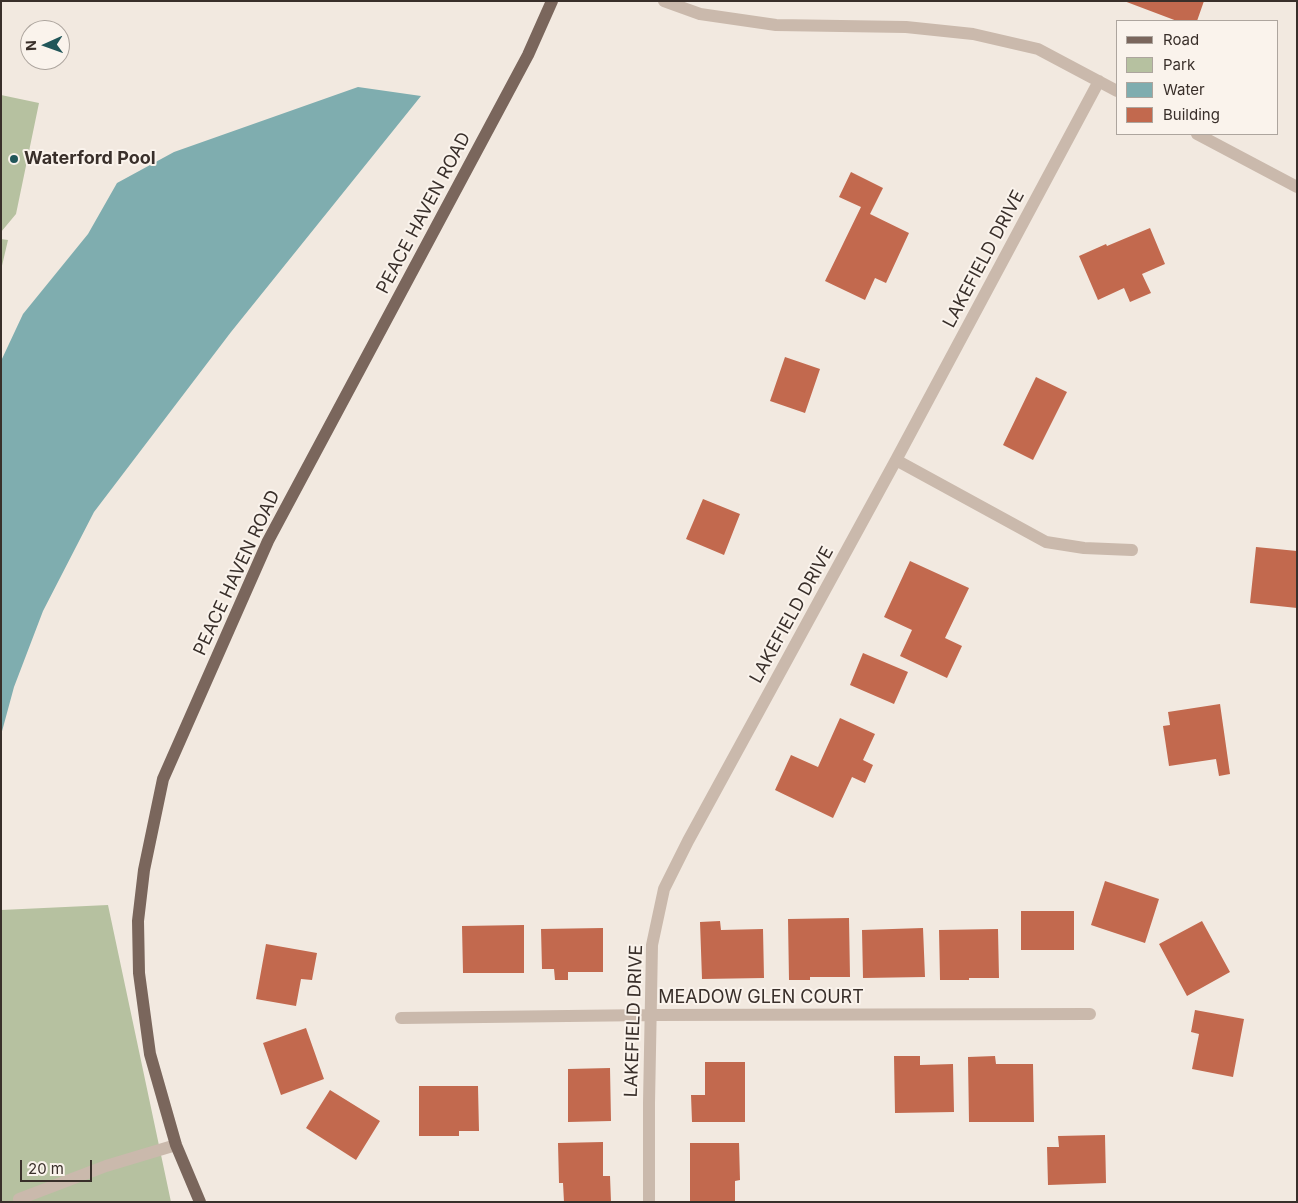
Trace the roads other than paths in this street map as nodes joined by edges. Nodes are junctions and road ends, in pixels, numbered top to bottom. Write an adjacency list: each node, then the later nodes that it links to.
1 (552, 1): 12 (main road, PEACE HAVEN ROAD)
2 (664, 1): 3 (street)
3 (1099, 81): 4 (street); 7 (street, LAKEFIELD DRIVE)
4 (1116, 90)
5 (1199, 135): 6 (street)
6 (1297, 187)
7 (896, 460): 8 (street); 10 (street, LAKEFIELD DRIVE)
8 (1132, 550)
9 (1090, 1014): 10 (street, MEADOW GLEN COURT)
10 (651, 1016): 11 (street, MEADOW GLEN COURT); 15 (street, LAKEFIELD DRIVE)
11 (401, 1018)
12 (176, 1145): 13 (street); 14 (main road, PEACE HAVEN ROAD)
13 (19, 1199)
14 (200, 1202)
15 (649, 1202)

